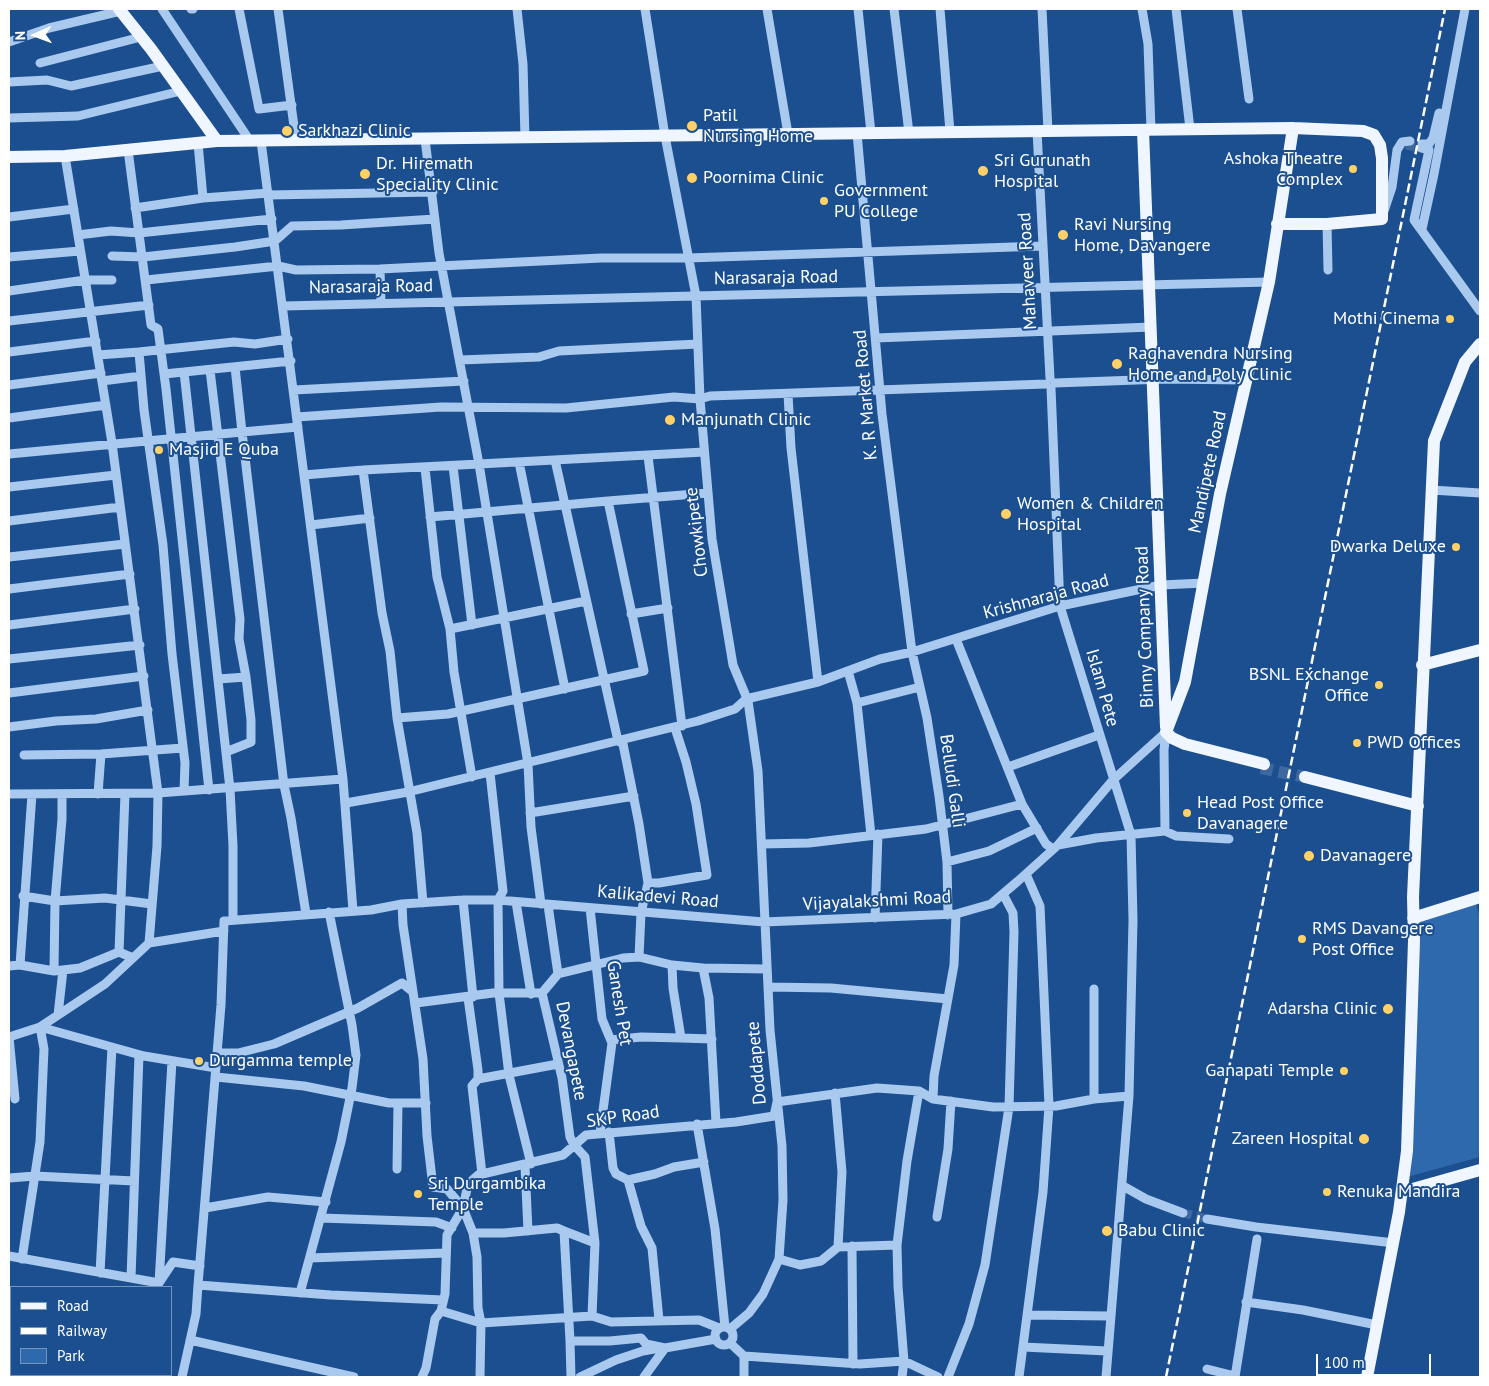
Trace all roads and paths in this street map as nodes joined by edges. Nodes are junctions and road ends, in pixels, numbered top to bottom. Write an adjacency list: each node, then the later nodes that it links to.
1 (162, 9): 40 (street)
2 (239, 9): 24 (street)
3 (278, 9): 24 (street)
4 (517, 9): 36 (street)
5 (645, 9): 35 (street, Chowkipete)
6 (767, 9): 34 (street)
7 (858, 9): 32 (street)
8 (894, 9): 33 (street)
9 (940, 9): 30 (street)
10 (1042, 9): 29 (street, Mahaveer Road)
11 (1142, 9): 28 (street)
12 (1176, 9): 27 (street)
13 (1238, 9): 23 (street)
14 (1465, 9): 22 (street)
15 (120, 10): 16 (main road); 17 (street)
16 (141, 37): 18 (street); 19 (main road)
17 (9, 42)
18 (40, 63)
19 (163, 66): 20 (street); 21 (main road)
20 (9, 82)
21 (181, 91): 25 (street); 39 (main road)
22 (1448, 97): 57 (street); 57 (street)
23 (1249, 100)
24 (292, 105): 38 (street)
25 (9, 118)
26 (1293, 128): 27 (main road); 52 (main road); 55 (main road, Mandipete Road)
27 (1190, 129): 28 (main road)
28 (1147, 130): 29 (main road); 76 (main road, Binny Company Road)
29 (1043, 131): 30 (main road); 61 (street, Mahaveer Road)
30 (950, 132): 33 (main road)
31 (857, 133): 32 (main road); 34 (main road); 63 (street, K. R Market Road)
32 (871, 133): 33 (main road)
33 (909, 133)
34 (788, 134): 35 (main road)
35 (665, 136): 36 (main road); 67 (street, Chowkipete)
36 (525, 138): 37 (main road)
37 (425, 139): 38 (main road); 46 (street)
38 (296, 140): 40 (main road)
39 (217, 141): 40 (main road); 41 (main road)
40 (256, 141): 47 (street)
41 (198, 143): 43 (main road); 48 (street)
42 (1408, 143): 52 (street)
43 (128, 150): 44 (main road); 49 (street)
44 (65, 156): 45 (main road); 50 (street)
45 (9, 157)
46 (433, 192): 47 (street); 54 (street)
47 (269, 194): 48 (street); 53 (street)
48 (203, 198): 49 (street)
49 (135, 208): 58 (street)
50 (74, 210): 51 (street); 59 (street)
51 (9, 217)
52 (1382, 218): 56 (main road)
53 (272, 219): 58 (street); 60 (street)
54 (436, 219): 60 (street); 69 (street)
55 (1277, 224): 56 (main road); 75 (main road, Mandipete Road)
56 (1326, 224): 71 (street)
57 (1422, 229): 86 (street)
58 (139, 233): 59 (street); 66 (street)
59 (78, 235): 62 (street)
60 (275, 241): 66 (street); 68 (street)
61 (1043, 246): 63 (street); 77 (street, Mahaveer Road)
62 (80, 251): 65 (street); 72 (street)
63 (868, 252): 67 (street); 79 (street, K. R Market Road)
64 (112, 256): 66 (street)
65 (9, 257)
66 (143, 257): 74 (street)
67 (688, 258): 69 (street); 80 (street, Chowkipete)
68 (278, 266): 70 (street); 74 (street); 84 (street)
69 (441, 266): 70 (street); 81 (street)
70 (380, 269): 82 (street)
71 (1328, 270)
72 (85, 280): 73 (street); 78 (street); 85 (street)
73 (112, 280)
74 (146, 280): 83 (street)
75 (1269, 282): 76 (street, Narasaraja Road); 108 (main road, Mandipete Road)
76 (1149, 285): 77 (street, Narasaraja Road); 88 (main road, Binny Company Road)
77 (1046, 288): 79 (street, Narasaraja Road); 89 (street, Mahaveer Road)
78 (9, 291)
79 (873, 292): 80 (street, Narasaraja Road); 90 (street, K. R Market Road)
80 (696, 296): 81 (street, Narasaraja Road); 93 (street, Chowkipete)
81 (448, 302): 82 (street, Narasaraja Road); 99 (street)
82 (381, 303): 84 (street, Narasaraja Road)
83 (148, 305): 85 (street); 95 (street)
84 (284, 306): 91 (street)
85 (91, 311): 87 (street); 92 (street)
86 (1480, 311)
87 (9, 321)
88 (1151, 327): 89 (street); 107 (main road, Binny Company Road)
89 (1048, 331): 90 (street); 110 (street, Mahaveer Road)
90 (876, 338): 112 (street, K. R Market Road)
91 (288, 340): 95 (street); 100 (street)
92 (96, 341): 96 (street); 98 (street)
93 (698, 344): 99 (street); 115 (street, Chowkipete)
94 (1480, 344): 139 (main road)
95 (161, 350): 97 (street); 104 (street)
96 (9, 352)
97 (139, 352): 98 (street); 105 (street)
98 (98, 355): 106 (street)
99 (460, 360): 109 (street)
100 (291, 361): 101 (street); 113 (street)
101 (235, 367): 102 (street); 121 (street)
102 (210, 370): 103 (street); 122 (street)
103 (184, 372): 104 (street); 123 (street)
104 (164, 374): 124 (street)
105 (141, 376): 106 (street); 125 (street)
106 (101, 377): 111 (street); 116 (street)
107 (1153, 380): 108 (street); 110 (street); 157 (main road, Binny Company Road)
108 (1246, 380): 156 (main road, Mandipete Road)
109 (464, 381): 113 (street); 117 (street)
110 (1050, 383): 112 (street); 160 (street, Mahaveer Road)
111 (9, 385)
112 (880, 389): 114 (street); 172 (street, K. R Market Road)
113 (294, 390): 118 (street)
114 (788, 394): 115 (street); 180 (street)
115 (700, 399): 117 (street); 127 (street, Chowkipete)
116 (106, 405): 119 (street); 126 (street)
117 (469, 407): 118 (street); 132 (street)
118 (297, 417): 120 (street)
119 (9, 418)
120 (298, 427): 121 (street); 137 (street)
121 (242, 432): 122 (street); 208 (street)
122 (218, 434): 123 (street); 177 (street)
123 (191, 436): 124 (street); 178 (street)
124 (171, 437): 125 (street); 210 (street)
125 (148, 439): 126 (street); 195 (street)
126 (112, 443): 128 (street); 136 (street)
127 (704, 452): 129 (street); 141 (street, Chowkipete)
128 (9, 454)
129 (648, 456): 130 (street); 142 (street)
130 (555, 460): 131 (street); 144 (street)
131 (519, 462): 132 (street); 146 (street)
132 (480, 464): 133 (street); 147 (street)
133 (453, 466): 134 (street); 148 (street)
134 (425, 468): 135 (street); 149 (street)
135 (363, 470): 137 (street); 150 (street)
136 (116, 475): 138 (street); 145 (street)
137 (304, 475): 152 (street)
138 (9, 487)
139 (1431, 490): 140 (street); 174 (main road)
140 (1480, 493)
141 (708, 494): 142 (street); 185 (street, Chowkipete)
142 (653, 499): 143 (street); 161 (street)
143 (608, 501): 144 (street); 164 (street)
144 (565, 506): 146 (street); 159 (street)
145 (120, 507): 151 (street); 153 (street)
146 (528, 508): 147 (street); 163 (street)
147 (486, 511): 148 (street); 165 (street)
148 (458, 514): 149 (street); 167 (street)
149 (430, 516): 168 (street)
150 (370, 518): 152 (street); 189 (street)
151 (9, 521)
152 (311, 525): 206 (street)
153 (125, 544): 154 (street); 155 (street)
154 (9, 557)
155 (130, 574): 158 (street); 162 (street)
156 (1204, 583): 157 (street, Krishnaraja Road); 192 (main road, Mandipete Road)
157 (1161, 584): 160 (street, Krishnaraja Road); 192 (main road, Binny Company Road)
158 (9, 589)
159 (586, 601): 163 (street); 179 (street)
160 (1060, 606): 169 (street, Krishnaraja Road); 193 (street, Islam Pete)
161 (668, 608): 164 (street); 191 (street)
162 (135, 609): 166 (street); 170 (street)
163 (548, 609): 165 (street); 182 (street)
164 (631, 614): 179 (street)
165 (504, 618): 167 (street); 184 (street)
166 (9, 625)
167 (472, 625): 168 (street)
168 (450, 629): 188 (street)
169 (956, 639): 172 (street, Krishnaraja Road); 202 (street)
170 (140, 644): 173 (street); 176 (street)
171 (1480, 650): 174 (main road)
172 (912, 652): 175 (street, Krishnaraja Road); 181 (street, Belludi Galli)
173 (9, 659)
174 (1422, 665): 222 (main road)
175 (848, 671): 180 (street, Krishnaraja Road); 186 (street)
176 (144, 676): 183 (street); 187 (street)
177 (246, 678): 178 (street); 197 (street)
178 (218, 679): 197 (street)
179 (604, 679): 182 (street); 194 (street)
180 (818, 682): 185 (street, Krishnaraja Road)
181 (920, 687): 186 (street); 224 (street, Belludi Galli)
182 (565, 689): 184 (street)
183 (9, 692)
184 (518, 699): 188 (street); 200 (street)
185 (746, 699): 191 (street, Krishnaraja Road); 230 (street, Chowkipete)
186 (857, 703): 227 (street)
187 (148, 710): 190 (street); 196 (street)
188 (460, 710): 189 (street); 205 (street)
189 (397, 718): 212 (street)
190 (9, 727)
191 (678, 727): 194 (street, Krishnaraja Road); 234 (street)
192 (1165, 734): 201 (main road); 207 (street, Vijayalakshmi Road); 226 (street)
193 (1099, 736): 202 (street); 207 (street, Islam Pete)
194 (618, 741): 200 (street, Krishnaraja Road); 219 (street)
195 (183, 748): 196 (street); 211 (street)
196 (153, 751): 198 (street); 213 (street)
197 (226, 752): 209 (street)
198 (101, 754): 199 (street); 216 (street)
199 (24, 755)
200 (528, 764): 203 (street, Krishnaraja Road); 223 (street)
201 (1262, 766)
202 (1008, 767): 221 (street)
203 (490, 773): 205 (street, Krishnaraja Road); 239 (street)
204 (1306, 775): 222 (main road)
205 (472, 777): 212 (street, Krishnaraja Road)
206 (343, 780): 208 (street); 220 (street)
207 (1113, 780): 228 (street, Islam Pete); 231 (street, Vijayalakshmi Road)
208 (284, 785): 209 (street); 251 (street)
209 (230, 789): 210 (street); 255 (street)
210 (209, 790): 211 (street)
211 (184, 792): 213 (street)
212 (408, 792): 220 (street, Krishnaraja Road); 243 (street)
213 (158, 793): 217 (street); 244 (street)
214 (9, 794): 215 (street)
215 (32, 794): 218 (street); 236 (street)
216 (98, 794): 217 (street); 218 (street)
217 (125, 794): 241 (street)
218 (62, 795): 240 (street)
219 (634, 796): 223 (street); 234 (street)
220 (346, 802): 248 (street)
221 (1022, 804): 224 (street); 225 (street)
222 (1418, 804): 254 (main road)
223 (530, 813): 246 (street)
224 (943, 825): 227 (street); 232 (street, Belludi Galli)
225 (1037, 828): 231 (street); 232 (street)
226 (1165, 831): 228 (street); 229 (street)
227 (875, 834): 230 (street); 253 (street)
228 (1131, 834): 231 (street); 297 (street, Islam Pete)
229 (1229, 839)
230 (762, 844): 256 (street, Chowkipete)
231 (1055, 847): 233 (street, Vijayalakshmi Road)
232 (947, 862): 252 (street, Belludi Galli)
233 (1026, 874): 235 (street, Vijayalakshmi Road); 305 (street)
234 (648, 883): 250 (street)
235 (1003, 894): 252 (street, Vijayalakshmi Road); 306 (street)
236 (23, 896): 240 (street); 262 (street)
237 (1480, 897): 254 (main road)
238 (464, 900): 239 (street, Kalikadevi Road); 243 (street, Kalikadevi Road); 276 (street)
239 (498, 900): 242 (street, Kalikadevi Road); 273 (street)
240 (55, 901): 241 (street); 268 (street)
241 (121, 902): 244 (street); 259 (street)
242 (516, 902): 246 (street, Kalikadevi Road); 275 (street)
243 (423, 903): 245 (street, Kalikadevi Road)
244 (152, 904): 258 (street)
245 (402, 904): 248 (street, Kalikadevi Road); 272 (street)
246 (544, 904): 247 (street, Kalikadevi Road); 269 (street)
247 (590, 908): 250 (street, Kalikadevi Road); 263 (street, Ganesh Pet)
248 (353, 911): 249 (street, Kalikadevi Road)
249 (329, 912): 251 (street, Kalikadevi Road); 279 (street)
250 (641, 913): 256 (street, Kalikadevi Road); 260 (street)
251 (306, 914): 255 (street, Kalikadevi Road)
252 (952, 914): 253 (street, Vijayalakshmi Road); 277 (street, Belludi Galli)
253 (875, 918): 256 (street, Vijayalakshmi Road)
254 (1413, 918): 322 (main road)
255 (233, 920): 257 (street)
256 (764, 922): 267 (street, Doddapete)
257 (224, 931): 258 (street); 287 (street)
258 (149, 943): 261 (street)
259 (119, 952): 261 (street); 268 (street)
260 (639, 957): 263 (street); 264 (street)
261 (133, 958): 280 (street)
262 (20, 965): 265 (street); 268 (street)
263 (596, 965): 269 (street); 285 (street, Ganesh Pet)
264 (672, 965): 266 (street); 283 (street)
265 (9, 966)
266 (703, 968): 267 (street); 284 (street)
267 (767, 969): 270 (street, Doddapete)
268 (59, 970): 280 (street)
269 (558, 974): 274 (street)
270 (768, 987): 277 (street); 302 (street, Doddapete)
271 (1094, 989): 300 (street)
272 (413, 992): 278 (street); 279 (street)
273 (499, 993): 275 (street); 276 (street); 292 (street)
274 (542, 993): 275 (street); 290 (street, Devangapete)
275 (531, 994)
276 (471, 998): 278 (street); 293 (street)
277 (948, 999): 299 (street, Belludi Galli)
278 (416, 1003): 304 (street)
279 (350, 1012): 287 (street); 296 (street)
280 (58, 1015): 281 (street)
281 (40, 1027): 282 (street); 286 (street); 316 (street)
282 (9, 1037): 298 (street)
283 (681, 1038): 284 (street); 285 (street)
284 (712, 1038): 307 (street)
285 (611, 1040): 309 (street, Ganesh Pet)
286 (112, 1047): 288 (street); 318 (street)
287 (218, 1053): 291 (street)
288 (139, 1055): 289 (street); 320 (street)
289 (172, 1061): 291 (street); 348 (street)
290 (558, 1064): 292 (street); 310 (street, Devangapete)
291 (216, 1073): 296 (street); 324 (street)
292 (509, 1074): 293 (street); 312 (street)
293 (478, 1079): 315 (street)
294 (920, 1091): 295 (street); 299 (street); 337 (street)
295 (835, 1093): 302 (street); 339 (street)
296 (350, 1095): 303 (street); 323 (street)
297 (1129, 1096): 300 (street); 321 (street, Islam Pete)
298 (15, 1099)
299 (933, 1099): 301 (street)
300 (1094, 1099): 305 (street)
301 (950, 1101): 306 (street); 327 (street)
302 (777, 1102): 307 (street, SKP Road); 344 (street, Doddapete)
303 (398, 1103): 304 (street); 313 (street)
304 (426, 1103): 325 (street)
305 (1050, 1106): 306 (street); 354 (street)
306 (1009, 1107): 385 (street)
307 (716, 1123): 308 (street, SKP Road)
308 (697, 1124): 309 (street, SKP Road); 311 (street)
309 (605, 1132): 310 (street, SKP Road); 319 (street, Ganesh Pet)
310 (574, 1145): 312 (street, SKP Road); 335 (street, Devangapete)
311 (704, 1162): 319 (street); 361 (street)
312 (528, 1165): 315 (street, SKP Road); 331 (street)
313 (397, 1169)
314 (1480, 1170): 322 (main road)
315 (482, 1174): 325 (street)
316 (35, 1176): 317 (street); 318 (street); 343 (street)
317 (9, 1178)
318 (105, 1180): 320 (street); 346 (street)
319 (628, 1180): 358 (street)
320 (134, 1181): 347 (street)
321 (1123, 1186): 326 (street); 356 (street, Islam Pete)
322 (1402, 1192): 336 (main road)
323 (326, 1202): 324 (street); 328 (street)
324 (205, 1208): 345 (street)
325 (463, 1208): 330 (street); 333 (street)
326 (1183, 1213)
327 (937, 1217)
328 (321, 1218): 330 (street); 342 (street)
329 (1208, 1219): 336 (street)
330 (452, 1228): 340 (street)
331 (528, 1231): 332 (street); 333 (street)
332 (564, 1231): 335 (street); 357 (street)
333 (472, 1233): 359 (street)
334 (1257, 1239): 352 (street)
335 (595, 1243): 355 (street, Devangapete)
336 (1394, 1243): 360 (main road)
337 (897, 1245): 338 (street); 370 (street)
338 (852, 1246): 339 (street); 371 (street)
339 (838, 1247): 344 (street)
340 (446, 1253): 342 (street); 351 (street)
341 (9, 1256): 343 (street)
342 (310, 1258): 350 (street)
343 (22, 1259): 346 (street)
344 (779, 1259): 361 (street)
345 (200, 1266): 348 (street); 349 (street)
346 (100, 1272): 347 (street)
347 (130, 1278): 348 (street)
348 (160, 1283)
349 (198, 1285): 350 (street); 363 (street)
350 (300, 1293): 351 (street)
351 (442, 1300): 353 (street)
352 (1246, 1302): 360 (street); 374 (street)
353 (441, 1311): 359 (street); 377 (street)
354 (1027, 1315): 356 (street); 366 (street)
355 (592, 1316): 357 (street); 358 (street)
356 (1109, 1316): 368 (street, Islam Pete)
357 (567, 1317): 359 (street); 364 (street)
358 (659, 1320): 361 (street)
359 (481, 1323): 378 (street)
360 (1377, 1325): 388 (main road)
361 (725, 1328): 362 (street); 365 (street)
362 (716, 1339): 365 (street); 367 (street)
363 (190, 1340): 373 (street); 375 (street)
364 (570, 1341): 367 (street); 379 (street)
365 (730, 1342): 369 (street)
366 (1023, 1347): 368 (street); 386 (street)
367 (665, 1348): 380 (street); 381 (street)
368 (1107, 1350): 387 (street, Islam Pete)
369 (744, 1356): 371 (street); 382 (street)
370 (904, 1361): 371 (street); 383 (street); 384 (street)
371 (853, 1364)
372 (1207, 1369): 374 (street)
373 (336, 1375): 376 (street)
374 (1232, 1376)
375 (182, 1377)
376 (354, 1377)
377 (422, 1377)
378 (480, 1377)
379 (571, 1377)
380 (580, 1377)
381 (644, 1377)
382 (744, 1377)
383 (902, 1377)
384 (938, 1377)
385 (948, 1377)
386 (1019, 1377)
387 (1106, 1377)
388 (1367, 1377)

